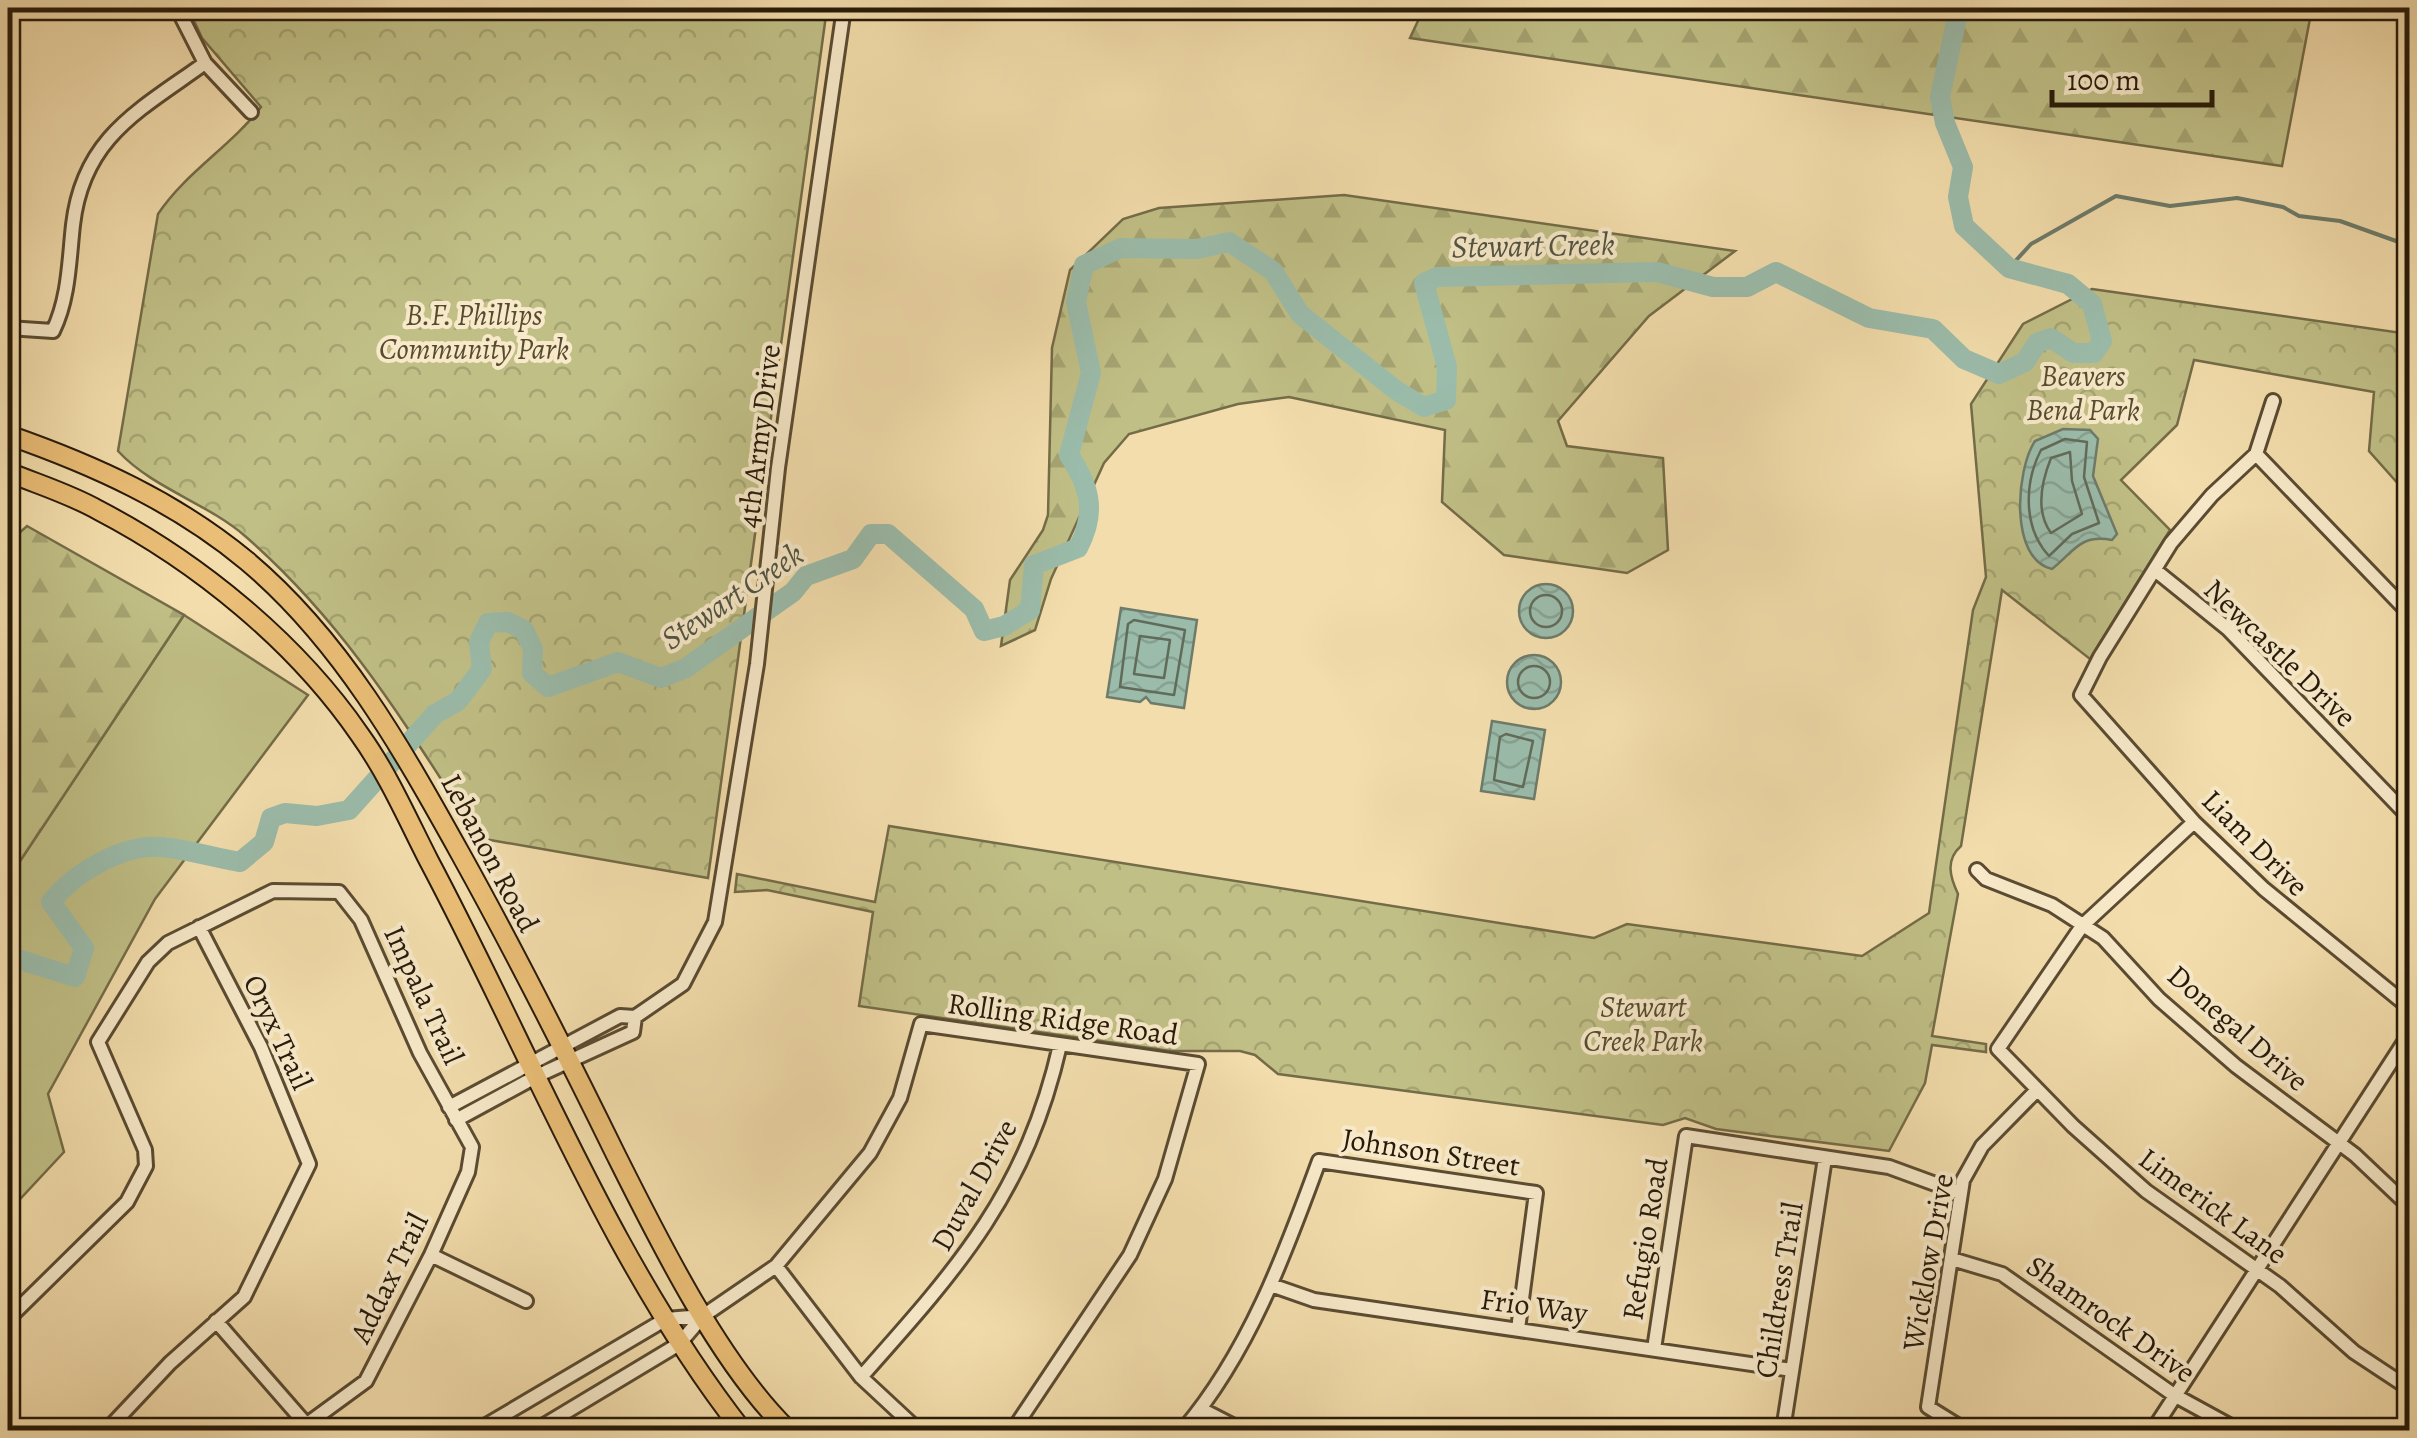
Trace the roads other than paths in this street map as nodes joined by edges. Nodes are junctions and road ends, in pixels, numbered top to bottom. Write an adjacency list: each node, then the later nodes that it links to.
1 (176, 8): 3 (street)
2 (844, 8): 20 (street, 4th Army Drive)
3 (205, 63): 4 (street); 5 (street)
4 (251, 112)
5 (8, 328)
6 (2273, 401): 8 (street)
7 (8, 435): 20 (main road, Lebanon Road)
8 (2256, 454): 10 (street); 11 (street)
9 (8, 472): 21 (main road, Lebanon Road)
10 (2155, 570): 12 (street, Newcastle Drive); 13 (street, Liam Drive)
11 (2410, 614)
12 (2410, 818)
13 (2194, 822): 16 (street); 17 (street, Liam Drive)
14 (1977, 870): 16 (street, Donegal Drive)
15 (199, 926): 23 (street, Impala Trail); 36 (street); 37 (street, Oryx Trail)
16 (2082, 926): 22 (street, Limerick Lane); 25 (street, Donegal Drive)
17 (2410, 1008)
18 (2410, 1033): 25 (street)
19 (1060, 1045): 31 (street, Rolling Ridge Road); 43 (street, Duval Drive); 54 (street, Rolling Ridge Road)
20 (566, 1053): 21 (street, 4th Army Drive); 35 (main road, Lebanon Road)
21 (536, 1069): 23 (street, 4th Army Drive); 24 (street, 4th Army Drive); 38 (main road, Lebanon Road)
22 (2036, 1090): 27 (street, Wicklow Drive); 32 (street, Limerick Lane)
23 (449, 1106): 24 (street, Impala Trail)
24 (456, 1120): 29 (street, Addax Trail)
25 (2338, 1144): 28 (street, Donegal Drive); 32 (street)
26 (1825, 1158): 27 (street); 41 (street, Refugio Road); 42 (street, Childress Trail)
27 (1960, 1193): 30 (street, Wicklow Drive)
28 (2410, 1207)
29 (431, 1255): 34 (street); 47 (street, Addax Trail)
30 (1952, 1259): 45 (street, Shamrock Drive); 58 (street, Wicklow Drive)
31 (776, 1266): 35 (street); 43 (street)
32 (2256, 1272): 44 (street, Limerick Lane); 45 (street)
33 (1271, 1285): 39 (street, Frio Way); 39 (street, Johnson Street); 46 (street)
34 (526, 1301)
35 (704, 1316): 38 (street); 40 (street); 52 (main road, Lebanon Road)
36 (8, 1320)
37 (216, 1320): 47 (street); 48 (street)
38 (666, 1320): 40 (main road, Lebanon Road); 49 (street)
39 (1518, 1329): 41 (street, Frio Way)
40 (680, 1344): 50 (street); 51 (main road, Lebanon Road)
41 (1654, 1349): 42 (street, Frio Way)
42 (1792, 1370): 57 (street, Childress Trail)
43 (861, 1377): 53 (street)
44 (2410, 1389)
45 (2174, 1395): 59 (street); 60 (street, Shamrock Drive)
46 (1201, 1409): 55 (street); 56 (street)
47 (302, 1427)
48 (107, 1430)
49 (478, 1430)
50 (536, 1430)
51 (742, 1430)
52 (788, 1430)
53 (918, 1430)
54 (1012, 1430)
55 (1183, 1430)
56 (1258, 1430)
57 (1784, 1430)
58 (1965, 1430)
59 (2152, 1430)
60 (2238, 1430)

